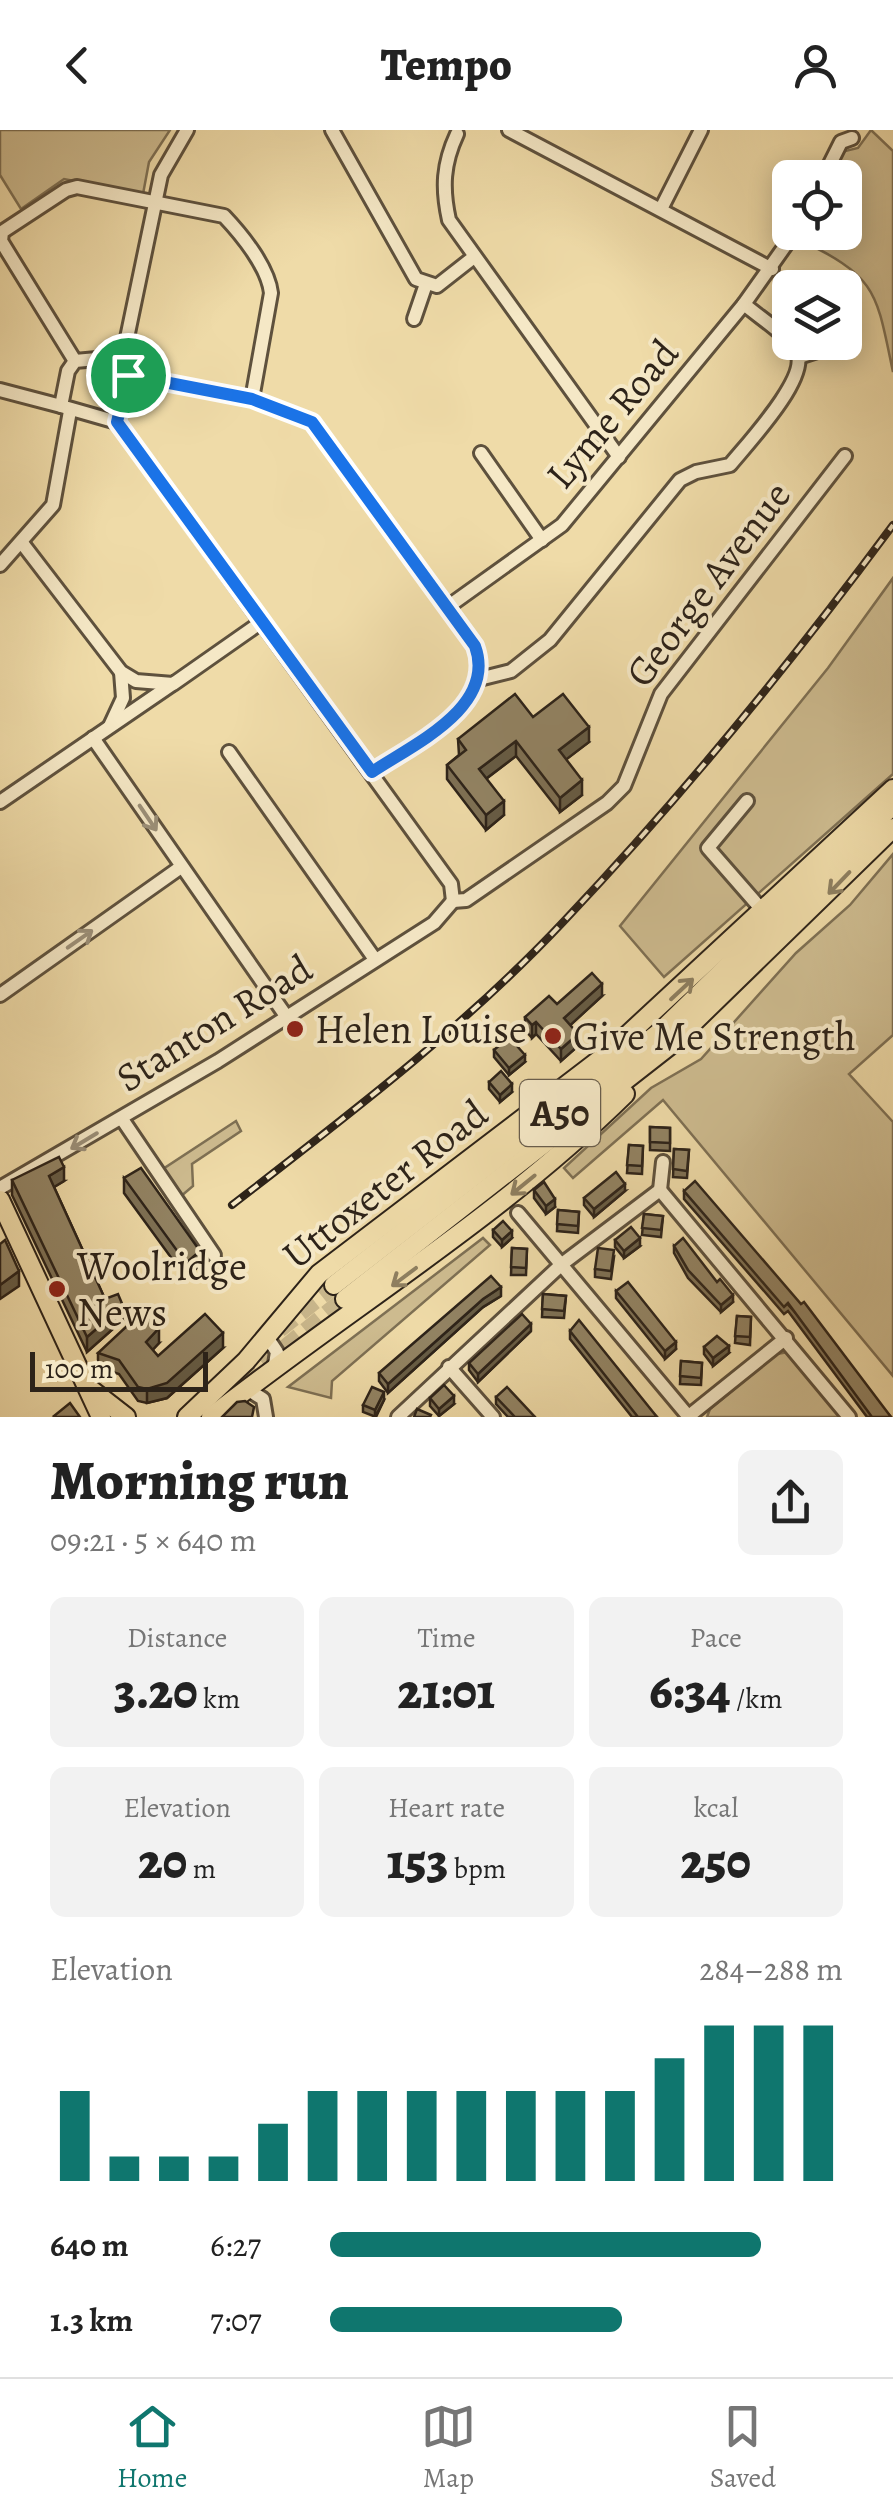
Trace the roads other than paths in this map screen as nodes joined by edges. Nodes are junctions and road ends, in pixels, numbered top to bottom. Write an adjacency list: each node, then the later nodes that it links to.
1 (187, 130): 8 (street)
2 (332, 130): 13 (street)
3 (509, 130): 9 (street)
4 (701, 130): 9 (street)
5 (459, 131): 11 (street)
6 (852, 138): 7 (street)
7 (832, 160)
8 (156, 204): 18 (street); 19 (street); 22 (street)
9 (661, 210): 12 (street)
10 (783, 250): 12 (street, Lyme Road)
11 (474, 257): 13 (street); 26 (street)
12 (772, 269): 14 (street, Lyme Road)
13 (426, 284): 15 (street)
14 (744, 304): 16 (street); 26 (street, Lyme Road)
15 (414, 319)
16 (772, 328)
17 (800, 360): 34 (street)
18 (75, 361): 19 (street); 23 (street)
19 (118, 364): 20 (street)
20 (128, 375): 22 (street); 24 (street)
21 (0, 390): 23 (street)
22 (252, 399): 31 (street)
23 (66, 409): 24 (street); 29 (street)
24 (117, 422): 32 (street)
25 (481, 453): 28 (street)
26 (619, 456): 28 (street, Lyme Road)
27 (845, 456): 46 (street, George Avenue)
28 (542, 540): 31 (street, Lyme Road)
29 (22, 543): 30 (street); 33 (street)
30 (0, 565)
31 (449, 606): 34 (street)
32 (260, 622): 35 (street); 39 (street)
33 (121, 672): 35 (street); 36 (street)
34 (479, 678): 39 (street)
35 (172, 684): 36 (street)
36 (108, 728): 37 (street)
37 (93, 738): 42 (street); 45 (street, one-way to 45)
38 (229, 752): 48 (street)
39 (372, 772): 46 (street)
40 (893, 789): 47 (highway, Uttoxeter Road)
41 (746, 801): 47 (street)
42 (0, 802)
43 (893, 805): 51 (highway, A50)
44 (893, 828): 51 (highway, A50, one-way to 51)
45 (182, 867): 49 (street, one-way to 45); 50 (street)
46 (453, 901): 48 (street, Stanton Road)
47 (768, 905): 60 (highway, Uttoxeter Road, one-way to 47)
48 (374, 958): 50 (street, Stanton Road)
49 (0, 995)
50 (286, 1016): 52 (street, Stanton Road)
51 (669, 1046): 63 (highway, Uttoxeter Road, one-way to 63)
52 (122, 1119): 54 (street, Stanton Road, one-way to 54); 58 (street)
53 (662, 1162): 55 (street)
54 (0, 1188)
55 (660, 1190): 59 (street); 61 (street)
56 (0, 1200): 64 (highway)
57 (518, 1213): 59 (street)
58 (214, 1255)
59 (562, 1264): 62 (street); 66 (street)
60 (267, 1337): 63 (street); 69 (highway, Uttoxeter Road)
61 (786, 1338): 66 (street); 74 (street)
62 (449, 1366): 72 (street); 73 (street)
63 (274, 1370): 65 (highway, Uttoxeter Road)
64 (90, 1388): 67 (highway); 68 (highway)
65 (246, 1389): 70 (highway, Uttoxeter Road); 71 (street)
66 (689, 1416)
67 (101, 1417)
68 (126, 1417)
69 (187, 1417)
70 (212, 1417)
71 (266, 1417)
72 (398, 1417)
73 (493, 1417)
74 (850, 1417)

